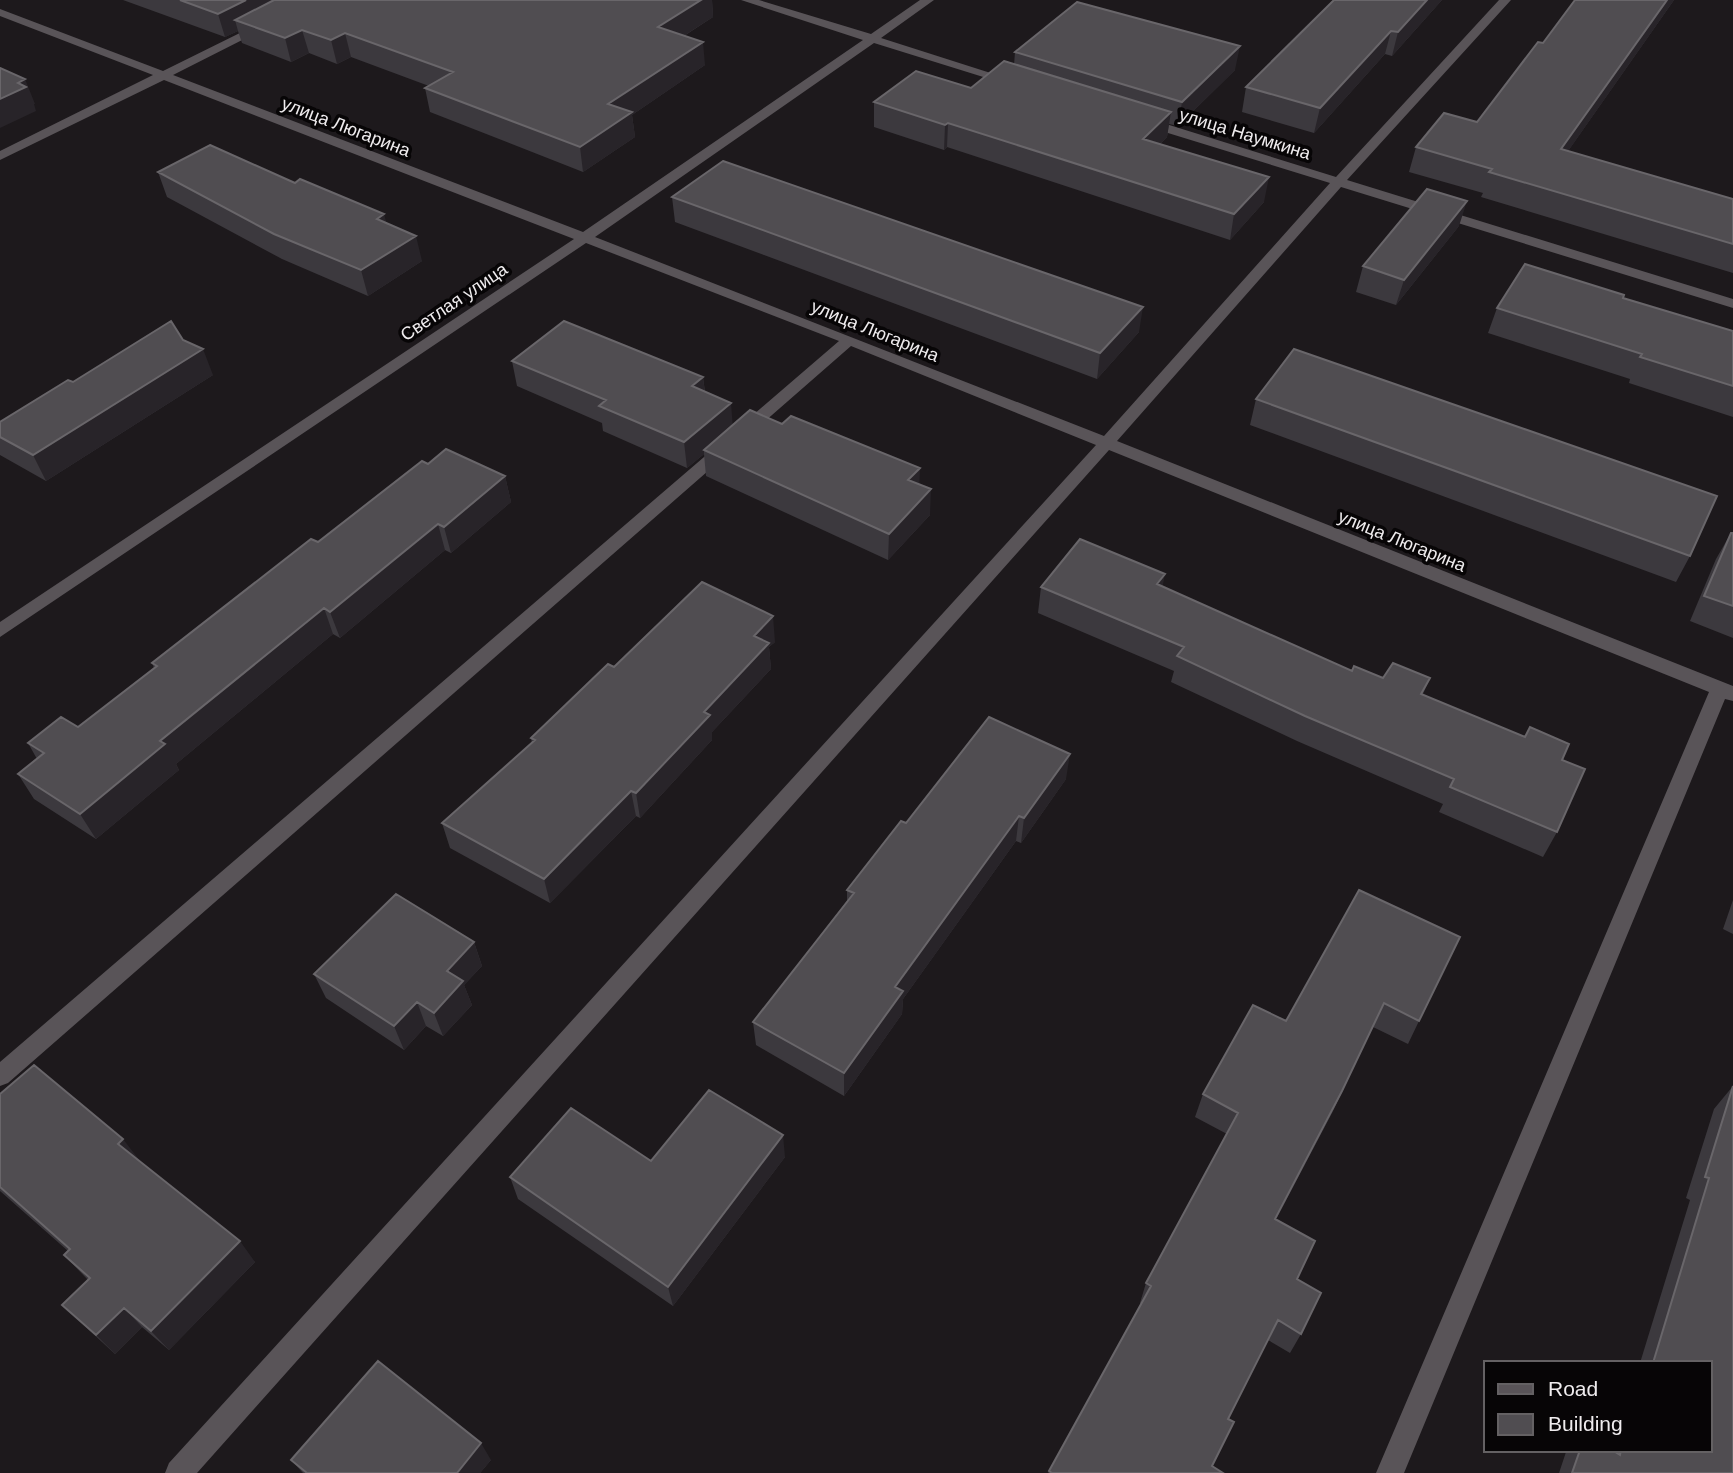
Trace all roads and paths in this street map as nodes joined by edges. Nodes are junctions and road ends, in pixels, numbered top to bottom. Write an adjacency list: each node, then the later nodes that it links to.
1 (747, 0): 6 (street)
2 (928, 0): 6 (street, Светлая улица)
3 (1505, 0): 11 (street)
4 (0, 12): 7 (street, улица Люгарина)
5 (280, 18): 7 (street)
6 (871, 38): 8 (street); 12 (street, Светлая улица)
7 (161, 76): 10 (street); 12 (street, улица Люгарина)
8 (1031, 88)
9 (1138, 120): 11 (street, улица Наумкина)
10 (0, 156)
11 (1339, 181): 13 (street, улица Наумкина); 15 (street)
12 (583, 239): 14 (street, улица Люгарина); 16 (street, Светлая улица)
13 (1733, 304)
14 (849, 340): 15 (street, улица Люгарина); 18 (street)
15 (1106, 444): 17 (street, улица Люгарина); 19 (street)
16 (0, 631)
17 (1726, 691): 20 (street)
18 (0, 1076)
19 (179, 1473)
20 (1391, 1473)

